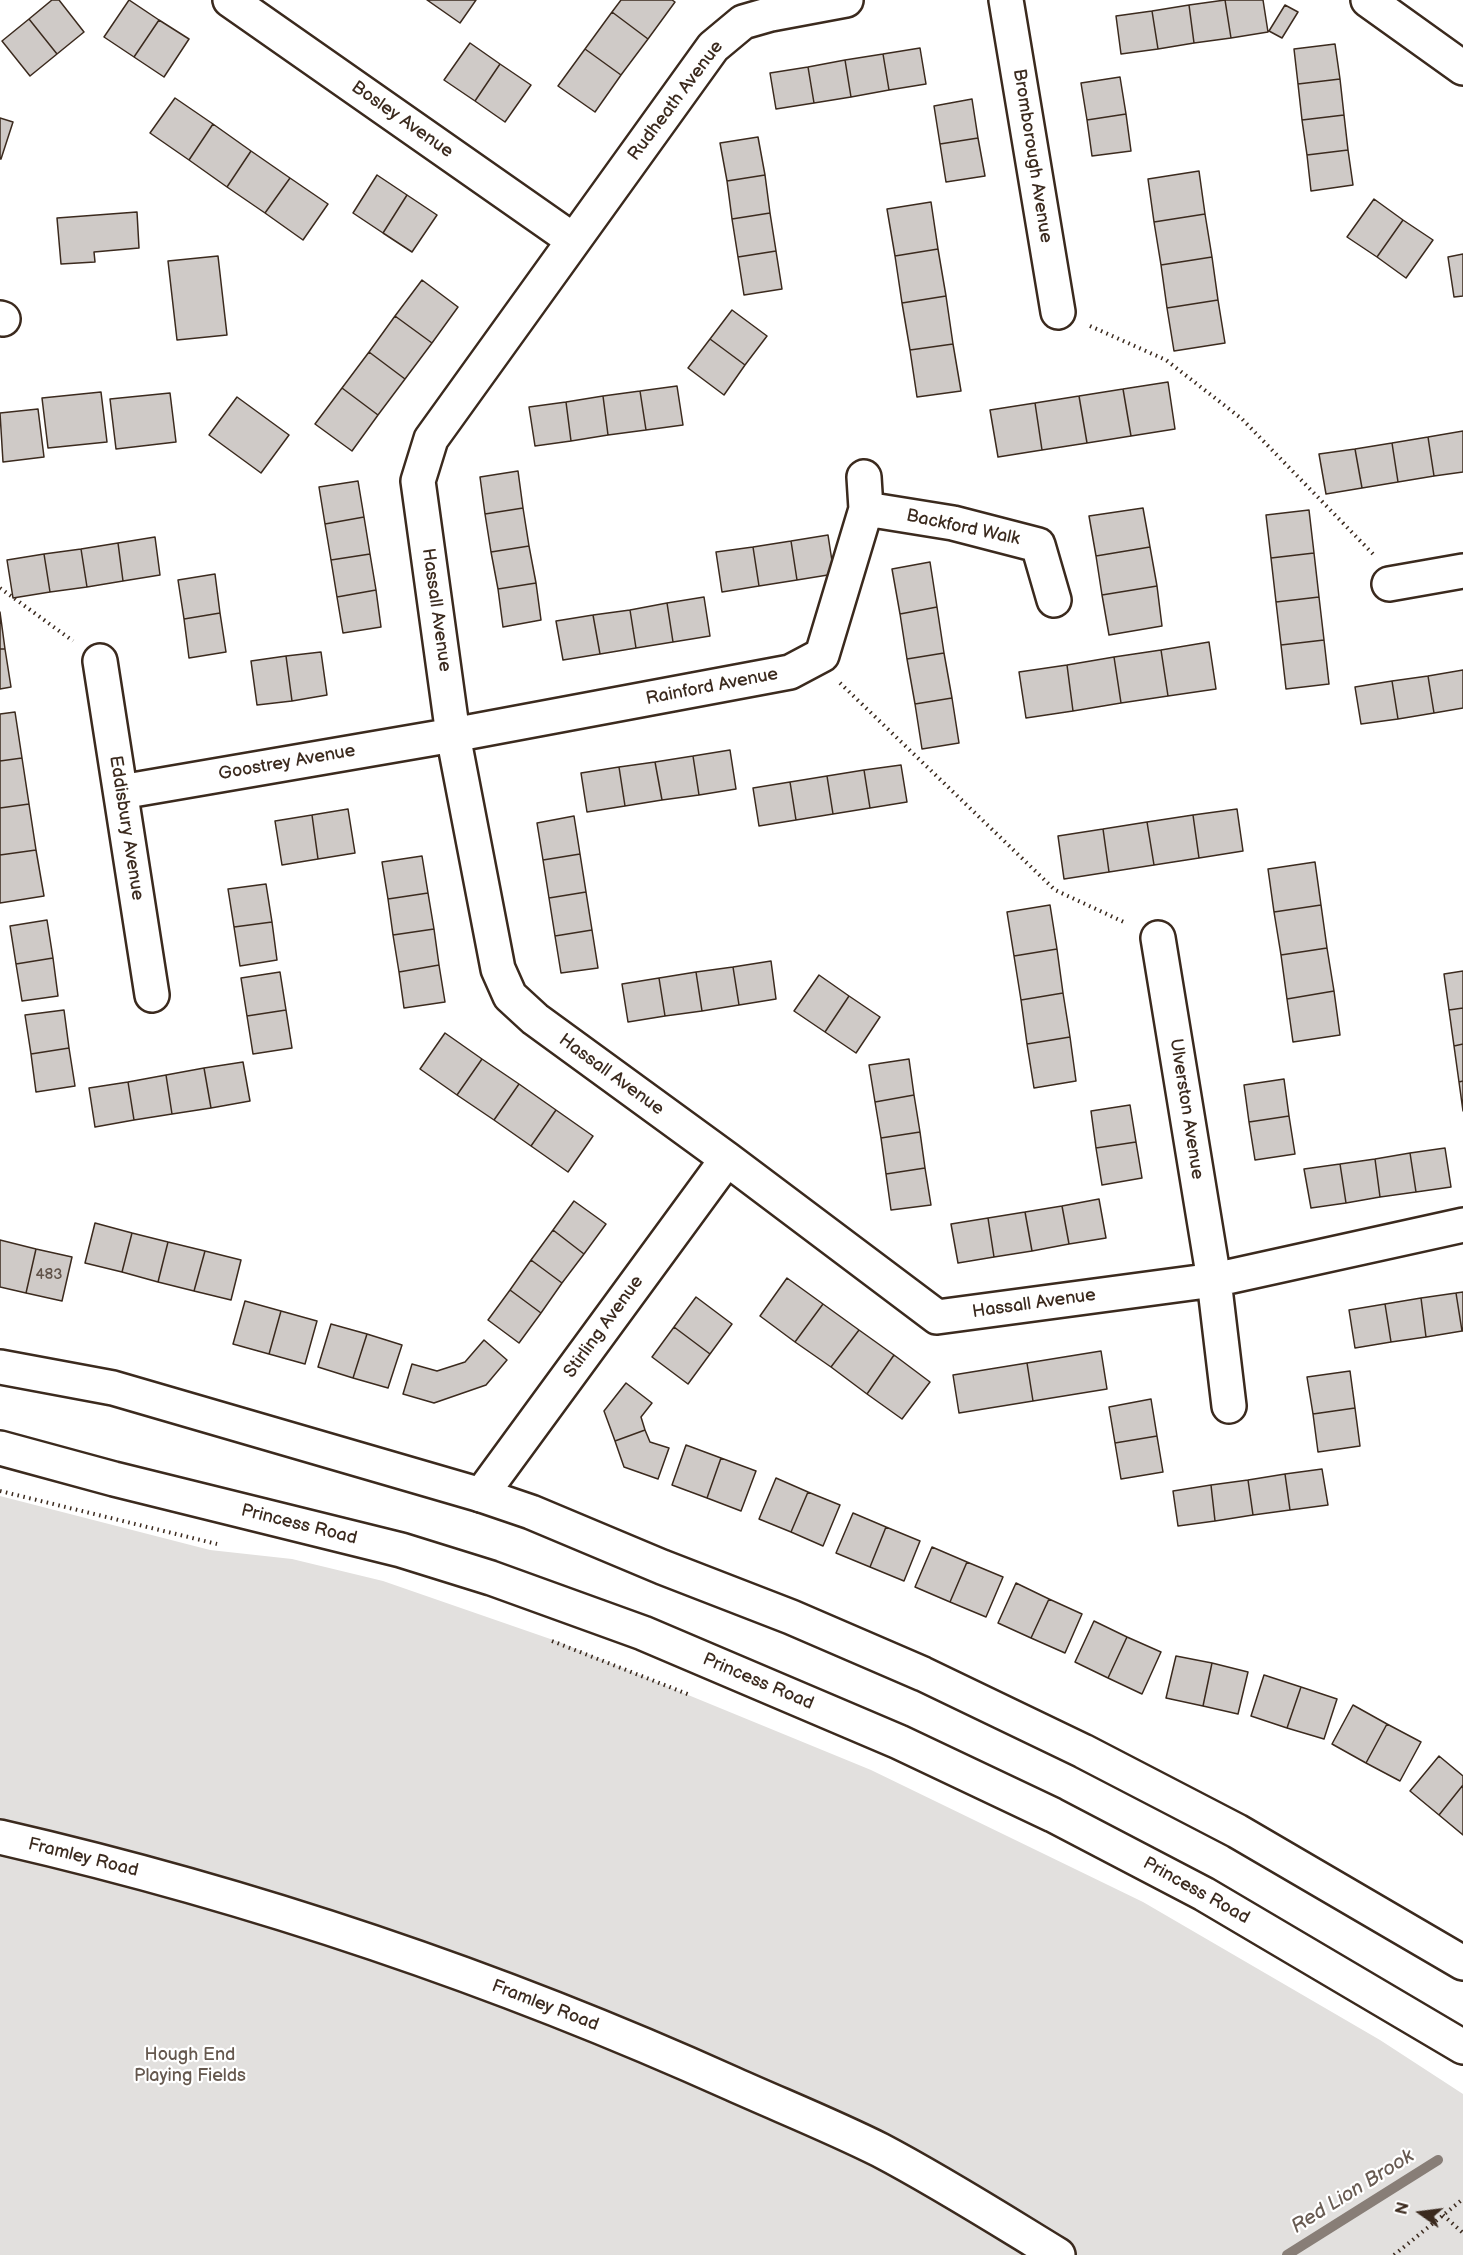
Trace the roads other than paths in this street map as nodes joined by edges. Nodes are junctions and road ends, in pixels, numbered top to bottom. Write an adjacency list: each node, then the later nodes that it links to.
1 (230, 0): 6 (main road, Bosley Avenue)
2 (846, 0): 6 (main road, Rudheath Avenue)
3 (1006, 0): 7 (main road, Bromborough Avenue)
4 (1368, 0): 5 (main road)
5 (1463, 68)
6 (573, 240): 13 (main road, Hassall Avenue)
7 (1058, 312)
8 (1463, 570): 9 (main road)
9 (1389, 584)
10 (1054, 600): 11 (main road, Backford Walk)
11 (822, 655): 13 (main road, Rainford Avenue)
12 (100, 661): 14 (main road, Eddisbury Avenue)
13 (453, 735): 14 (main road, Goostrey Avenue); 17 (main road, Hassall Avenue)
14 (121, 792): 16 (main road, Eddisbury Avenue)
15 (1158, 938): 19 (main road, Ulverston Avenue)
16 (152, 995)
17 (727, 1159): 19 (main road, Hassall Avenue); 23 (main road, Stirling Avenue)
18 (1463, 1225): 19 (main road, Hassall Avenue)
19 (1214, 1280): 21 (main road, Ulverston Avenue)
20 (0, 1367): 23 (main road)
21 (1229, 1406)
22 (0, 1448): 26 (main road, Princess Road)
23 (481, 1495): 25 (main road)
24 (0, 1837): 27 (main road, Framley Road)
25 (1463, 1963)
26 (1463, 2047)
27 (1058, 2255)

